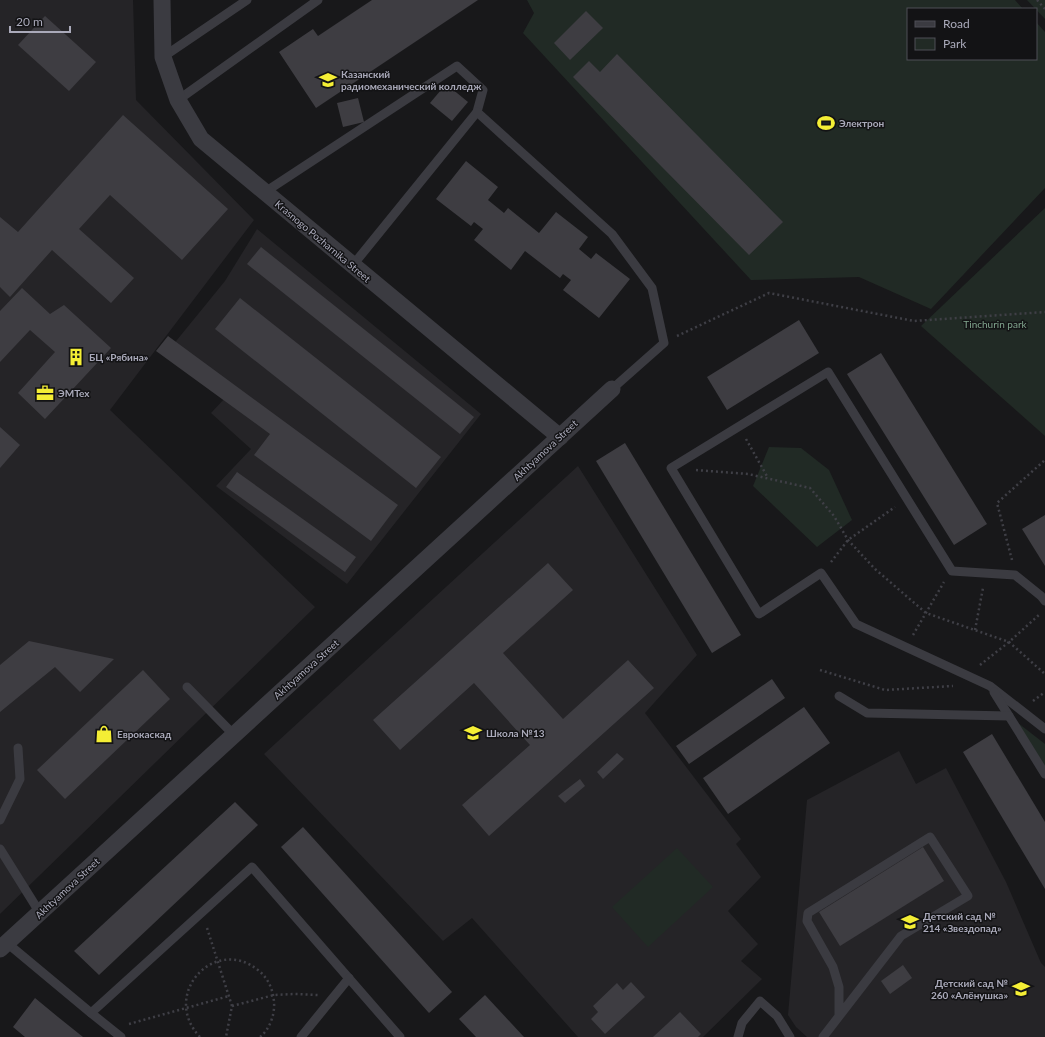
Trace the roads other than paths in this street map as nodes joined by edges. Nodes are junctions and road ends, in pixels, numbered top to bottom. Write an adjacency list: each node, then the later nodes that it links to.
1 (162, 0): 4 (street, Krasnogo Pozharnika Street)
2 (247, 0): 4 (lane)
3 (318, 0): 5 (lane)
4 (163, 57): 5 (street, Krasnogo Pozharnika Street)
5 (178, 100): 7 (street, Krasnogo Pozharnika Street)
6 (477, 112): 7 (lane); 8 (lane); 9 (lane)
7 (265, 192): 8 (street, Krasnogo Pozharnika Street)
8 (353, 265): 10 (street, Krasnogo Pozharnika Street)
9 (612, 389): 10 (street, Akhtyamova Street)
10 (560, 437): 17 (street, Akhtyamova Street)
11 (1045, 601): 13 (lane)
12 (187, 686): 17 (lane)
13 (990, 686): 15 (lane); 16 (lane)
14 (839, 696): 15 (lane)
15 (1009, 716): 19 (lane)
16 (1045, 729)
17 (234, 735): 22 (street, Akhtyamova Street)
18 (18, 748): 20 (lane)
19 (1045, 774)
20 (0, 820)
21 (0, 849): 22 (lane)
22 (40, 913): 23 (street, Akhtyamova Street)
23 (4, 946): 25 (lane)
24 (349, 978): 25 (lane); 28 (lane); 29 (lane)
25 (91, 1013): 27 (lane)
26 (839, 1016): 26 (lane); 32 (lane)
27 (121, 1037)
28 (300, 1037)
29 (400, 1037)
30 (738, 1037): 31 (lane)
31 (790, 1037)
32 (823, 1037)

